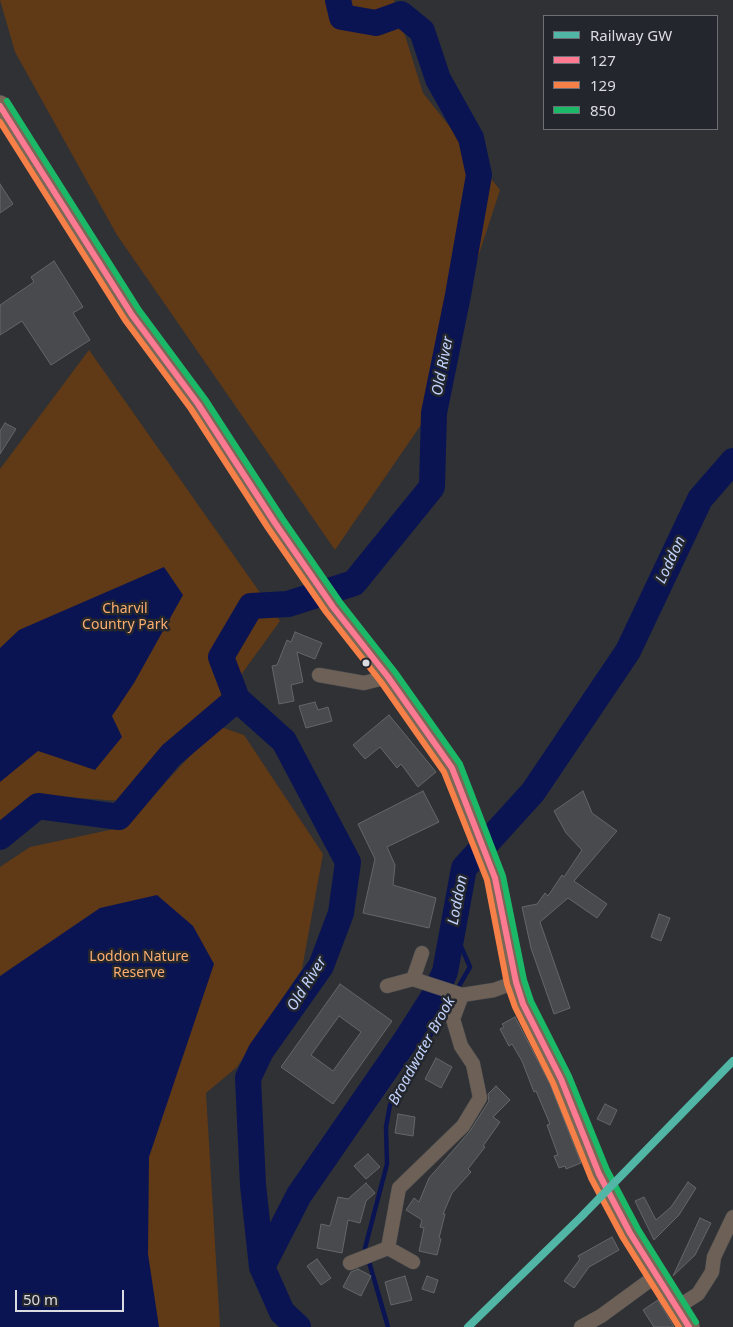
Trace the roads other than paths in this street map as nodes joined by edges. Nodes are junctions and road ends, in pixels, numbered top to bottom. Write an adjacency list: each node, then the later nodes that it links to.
1 (0, 106): 3 (main road)
2 (320, 675): 3 (street)
3 (388, 677): 6 (main road)
4 (422, 952): 5 (street)
5 (417, 981): 7 (street); 8 (street)
6 (516, 982): 8 (street); 13 (main road)
7 (387, 986)
8 (460, 995): 10 (street)
9 (733, 1218): 14 (street)
10 (388, 1248): 11 (street); 12 (street)
11 (413, 1262)
12 (350, 1263)
13 (657, 1275): 14 (main road); 15 (street)
14 (676, 1308): 16 (main road)
15 (581, 1327)
16 (689, 1327)

